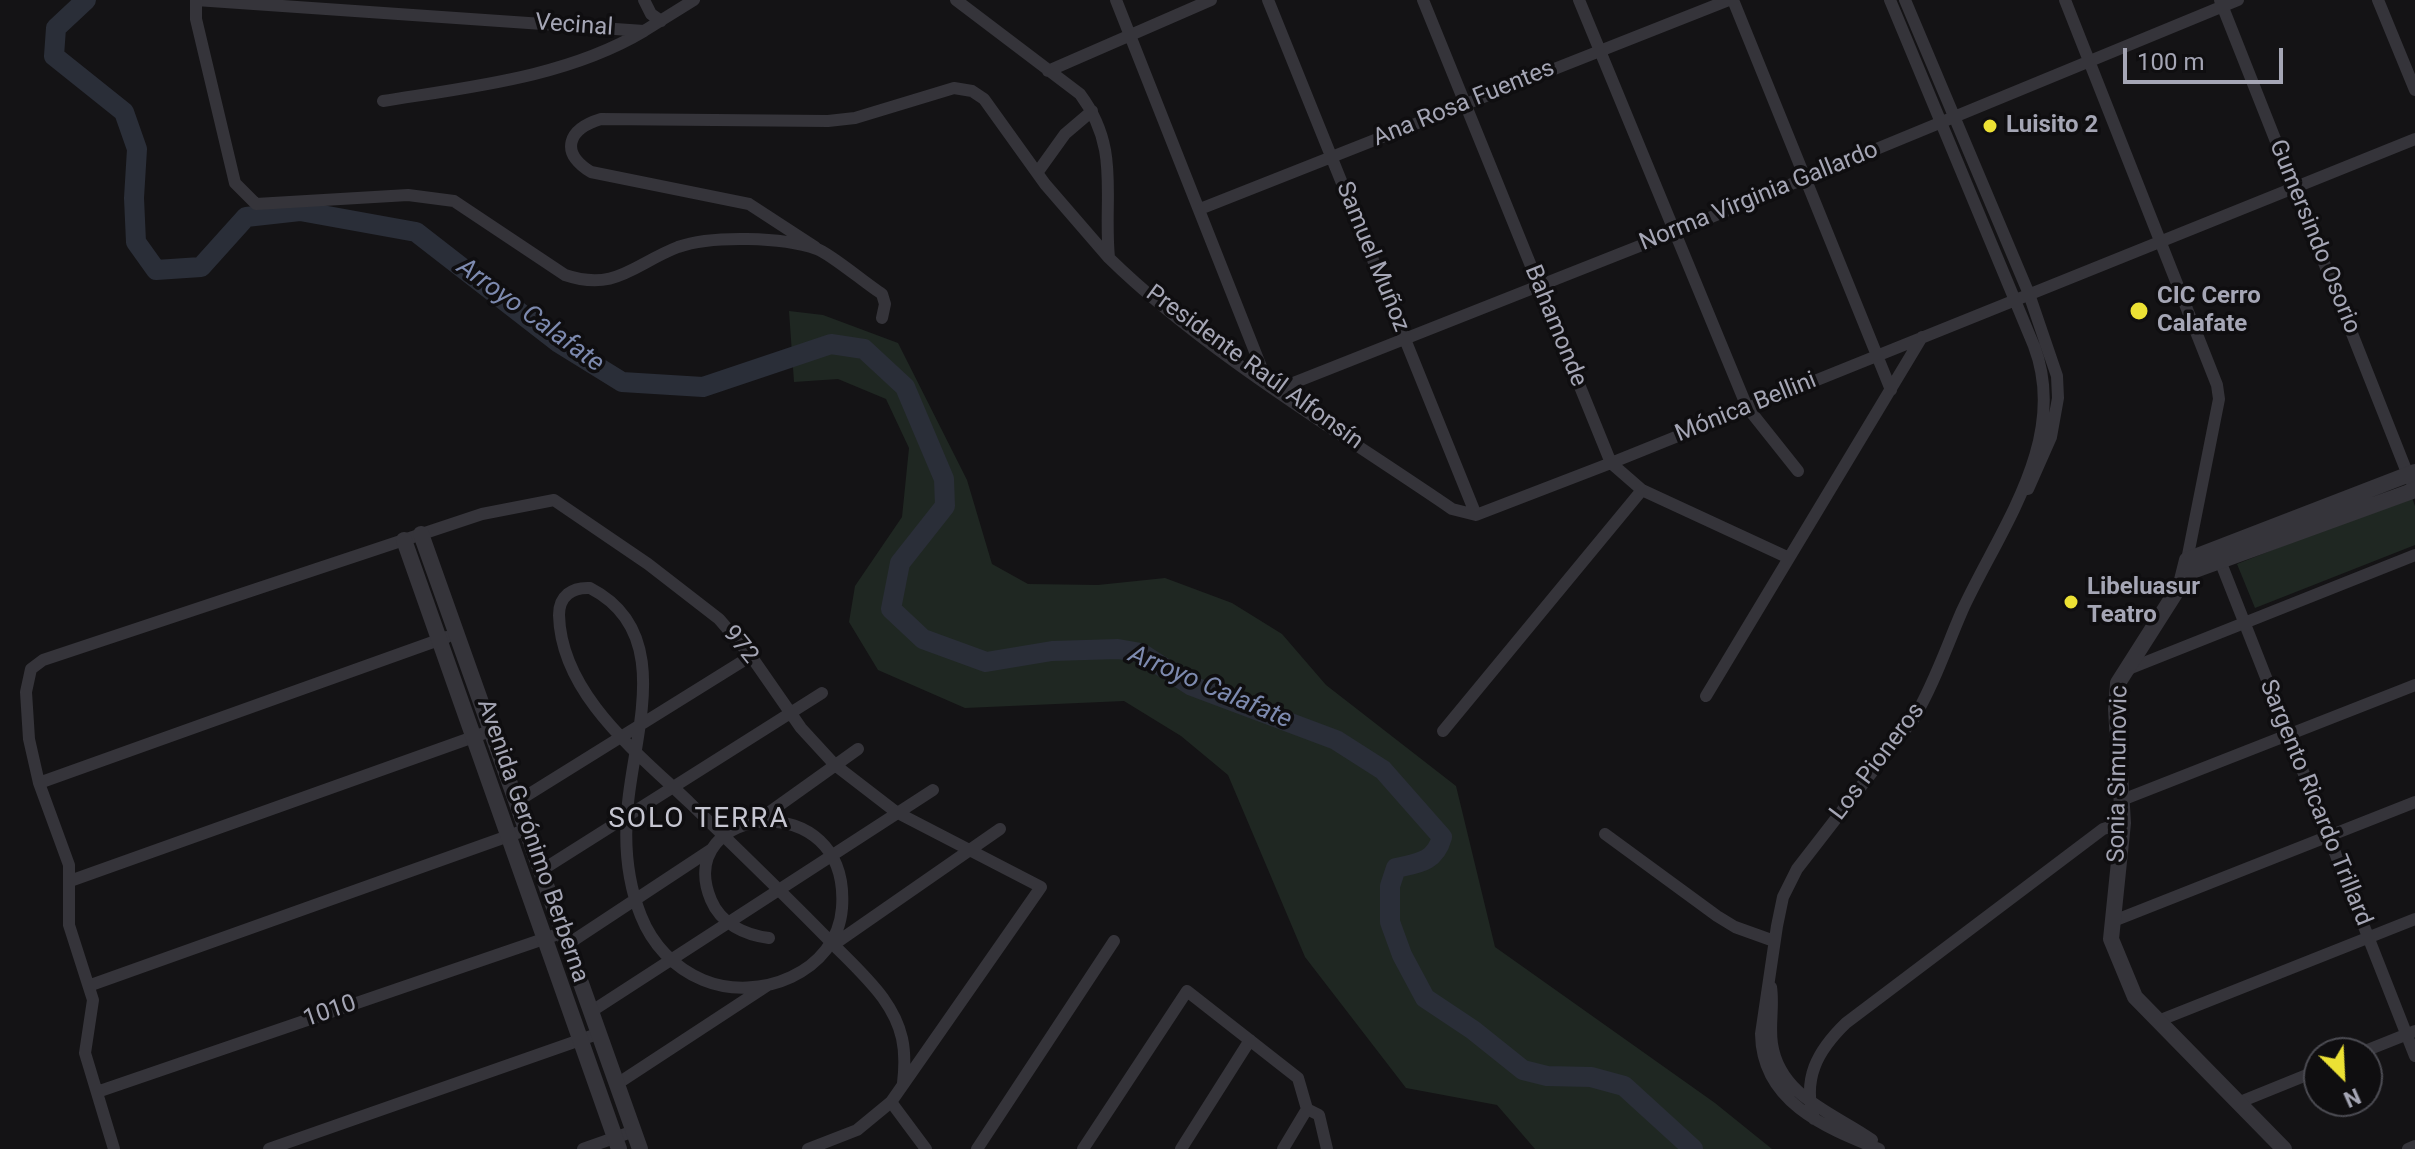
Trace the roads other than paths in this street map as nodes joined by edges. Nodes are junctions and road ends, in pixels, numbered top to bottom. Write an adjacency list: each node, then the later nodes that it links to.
1 (196, 0): 16 (street, Vecinal); 39 (street)
2 (644, 0): 19 (street)
3 (694, 0): 19 (street, Vecinal)
4 (956, 0): 24 (street)
5 (1116, 0): 21 (street)
6 (1211, 0): 21 (street)
7 (1268, 0): 32 (street, Samuel Muñoz)
8 (1423, 0): 27 (street, Bahamonde)
9 (1579, 0): 22 (street)
10 (1731, 0): 22 (street, Ana Rosa Fuentes); 34 (street)
11 (1890, 0): 30 (street, Los Pioneros)
12 (1905, 0): 29 (street, Los Pioneros)
13 (2065, 0): 23 (street, Sonia Simunovic)
14 (2238, 0): 18 (street, Norma Virginia Gallardo)
15 (2378, 0): 25 (street)
16 (226, 1): 17 (street, Vecinal)
17 (295, 3): 20 (street, Vecinal)
18 (2221, 3): 23 (street, Norma Virginia Gallardo); 35 (street, Gumersindo Osorio)
19 (661, 21): 20 (street, Vecinal)
20 (644, 31): 26 (street)
21 (1129, 34): 24 (street); 36 (street)
22 (1599, 51): 27 (street, Ana Rosa Fuentes); 37 (street)
23 (2089, 60): 29 (street, Norma Virginia Gallardo); 38 (street, Sonia Simunovic)
24 (1048, 71): 28 (street)
25 (2415, 90)
26 (383, 101)
27 (1466, 104): 32 (street, Ana Rosa Fuentes); 41 (street, Bahamonde)
28 (1092, 111): 33 (street); 40 (street)
29 (1953, 118): 30 (street, Norma Virginia Gallardo); 42 (street, Los Pioneros)
30 (1939, 123): 34 (street, Norma Virginia Gallardo); 43 (street, Los Pioneros)
31 (2415, 139): 35 (street, Mónica Bellini)
32 (1332, 157): 36 (street, Ana Rosa Fuentes); 45 (street, Samuel Muñoz)
33 (1037, 173): 39 (street, Presidente Raúl Alfonsín); 40 (street, Presidente Raúl Alfonsín)
34 (1805, 179): 37 (street, Norma Virginia Gallardo); 47 (street)
35 (2295, 188): 38 (street, Mónica Bellini); 53 (street, Gumersindo Osorio)
36 (1200, 209): 48 (street)
37 (1675, 232): 41 (street, Norma Virginia Gallardo); 50 (street)
38 (2163, 241): 42 (street, Mónica Bellini); 62 (street, Sonia Simunovic)
39 (819, 249): 44 (street)
40 (1109, 258): 48 (street, Presidente Raúl Alfonsín)
41 (1538, 283): 45 (street, Norma Virginia Gallardo); 51 (street, Bahamonde)
42 (2029, 294): 43 (street, Mónica Bellini); 55 (street, Los Pioneros)
43 (2015, 300): 46 (street, Mónica Bellini); 55 (street, Los Pioneros)
44 (882, 318)
45 (1404, 336): 48 (street, Norma Virginia Gallardo); 56 (street, Samuel Muñoz)
46 (1922, 337): 47 (street, Mónica Bellini); 49 (street)
47 (1877, 355): 49 (street); 50 (street, Mónica Bellini)
48 (1272, 386): 56 (street, Presidente Raúl Alfonsín)
49 (1891, 390): 61 (street)
50 (1747, 407): 51 (street, Mónica Bellini); 52 (street)
51 (1611, 463): 54 (street, Bahamonde); 56 (street, Mónica Bellini)
52 (1798, 471)
53 (2414, 483): 60 (street)
54 (1642, 490): 61 (street, Bahamonde); 74 (street)
55 (2019, 501): 112 (street, Los Pioneros)
56 (1476, 515)
57 (421, 534): 58 (street, 972); 64 (street, Avenida Gerónimo Berberna); 66 (street, 972)
58 (404, 540): 65 (street, Avenida Gerónimo Berberna); 81 (street, 972)
59 (2415, 555): 63 (street)
60 (2218, 556): 62 (street); 63 (street, Sargento Ricardo Trillard)
61 (1789, 558): 70 (street)
62 (2186, 567): 67 (street, Sonia Simunovic)
63 (2244, 625): 67 (street); 75 (street, Sargento Ricardo Trillard)
64 (459, 633): 65 (street); 73 (street, Avenida Gerónimo Berberna)
65 (440, 640): 76 (street, Avenida Gerónimo Berberna); 81 (street)
66 (751, 656): 71 (street, 972); 72 (street)
67 (2123, 671): 84 (street, Sonia Simunovic)
68 (2415, 685): 75 (street)
69 (822, 693): 71 (street)
70 (1706, 696)
71 (790, 713): 80 (street, 972); 82 (street)
72 (639, 726): 77 (street); 77 (street); 79 (street)
73 (493, 730): 76 (street); 85 (street, Avenida Gerónimo Berberna)
74 (1443, 731)
75 (2288, 734): 84 (street); 96 (street, Sargento Ricardo Trillard)
76 (474, 736): 94 (street, Avenida Gerónimo Berberna); 101 (street)
77 (621, 737): 79 (street); 85 (street)
78 (858, 749): 80 (street)
79 (635, 751): 82 (street); 88 (street)
80 (835, 765): 87 (street, 972); 89 (street)
81 (39, 783): 101 (street)
82 (674, 788): 88 (street); 95 (street)
83 (933, 790): 87 (street)
84 (2122, 800): 90 (street, Sonia Simunovic)
85 (518, 801): 91 (street, Avenida Gerónimo Berberna)
86 (2415, 802): 96 (street)
87 (896, 812): 98 (street, 972); 99 (street)
88 (627, 817): 100 (street); 103 (street)
89 (756, 821): 95 (street); 99 (street)
90 (2123, 823): 105 (street, Sonia Simunovic); 132 (street)
91 (528, 829): 94 (street); 100 (street, Avenida Gerónimo Berberna)
92 (1000, 829): 98 (street)
93 (1605, 834): 112 (street)
94 (510, 835): 107 (street, Avenida Gerónimo Berberna); 117 (street)
95 (723, 836): 97 (street, 1010); 102 (street)
96 (2329, 837): 105 (street); 110 (street, Sargento Ricardo Trillard)
97 (712, 849): 103 (street, 1010); 106 (street)
98 (970, 852): 113 (street); 128 (street, 972)
99 (832, 857): 102 (street); 113 (street)
100 (542, 870): 108 (street, Avenida Gerónimo Berberna)
101 (70, 881): 117 (street)
102 (781, 891): 106 (street); 113 (street)
103 (635, 900): 108 (street, 1010); 114 (street)
104 (2415, 919): 110 (street)
105 (2111, 922): 119 (street, Sonia Simunovic)
106 (730, 923): 109 (street); 114 (street)
107 (546, 938): 108 (street, 1010); 122 (street, Avenida Gerónimo Berberna); 129 (street, 1010)
108 (566, 938): 118 (street, Avenida Gerónimo Berberna)
109 (769, 938)
110 (2368, 938): 119 (street); 121 (street, Sargento Ricardo Trillard)
111 (1114, 941): 144 (street)
112 (1774, 941): 115 (street, Los Pioneros)
113 (833, 945): 116 (street); 128 (street)
114 (672, 960): 116 (street); 118 (street)
115 (1770, 980): 132 (street, Los Pioneros); 134 (street, Los Pioneros)
116 (774, 981): 127 (street)
117 (91, 985): 129 (street)
118 (592, 1011): 120 (street, Avenida Gerónimo Berberna)
119 (2158, 1021): 131 (street, Sonia Simunovic)
120 (600, 1033): 122 (street); 127 (street, Avenida Gerónimo Berberna)
121 (2410, 1033): 124 (street); 125 (street, Sargento Ricardo Trillard)
122 (582, 1039): 136 (street, Avenida Gerónimo Berberna); 139 (street)
123 (1250, 1040): 133 (street); 145 (street); 146 (street)
124 (2383, 1044)
125 (2415, 1056)
126 (2303, 1076): 131 (street)
127 (617, 1084): 135 (street, Avenida Gerónimo Berberna)
128 (903, 1086): 130 (street)
129 (97, 1092): 138 (street)
130 (891, 1102): 142 (street); 143 (street)
131 (2240, 1102): 150 (street, Sonia Simunovic)
132 (1809, 1103): 134 (street); 149 (street, Los Pioneros)
133 (1307, 1109): 147 (street); 148 (street)
134 (1814, 1119): 149 (street, Los Pioneros)
135 (634, 1131): 136 (street); 141 (street, Avenida Gerónimo Berberna)
136 (617, 1143): 140 (street)
137 (2415, 1146): 151 (street)
138 (114, 1149)
139 (269, 1149)
140 (583, 1149)
141 (640, 1149)
142 (808, 1149)
143 (926, 1149)
144 (977, 1149)
145 (1083, 1149)
146 (1181, 1149)
147 (1283, 1149)
148 (1327, 1149)
149 (1879, 1149)
150 (2284, 1149)
151 (2408, 1149)

